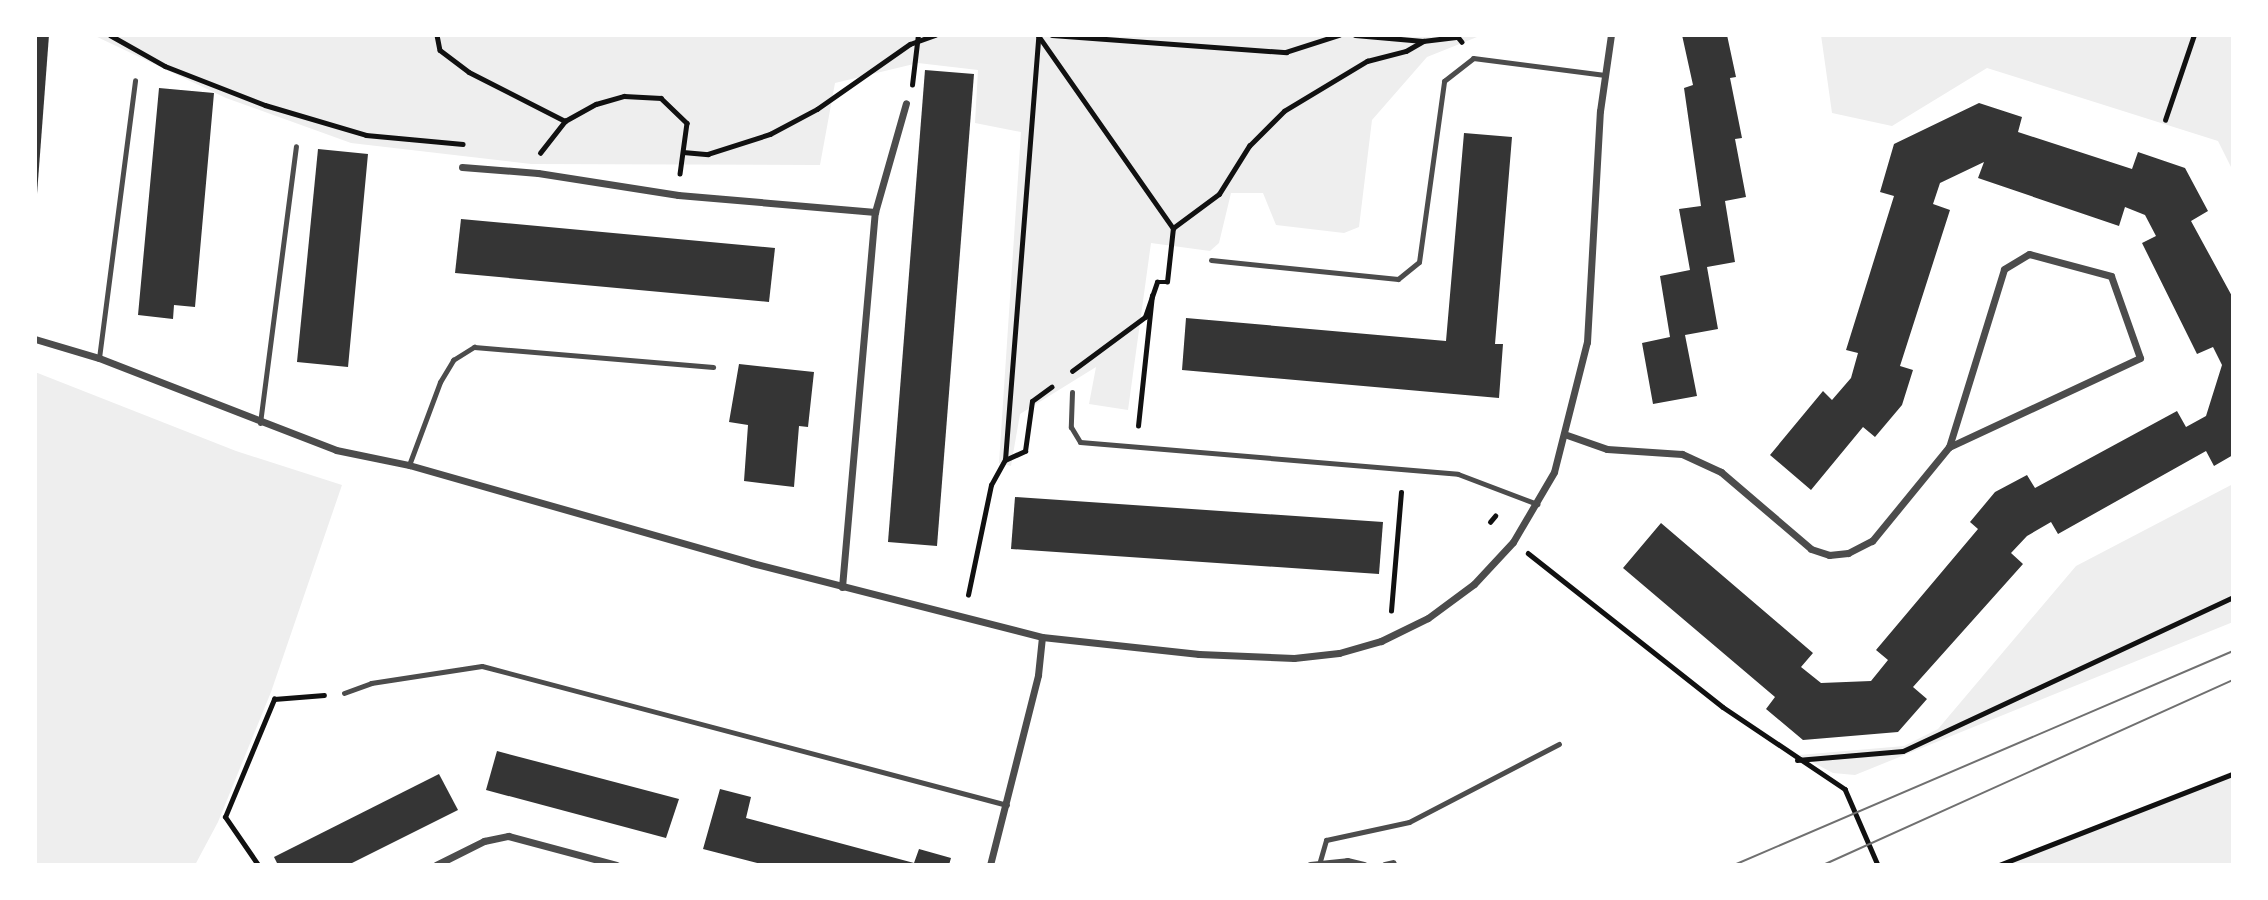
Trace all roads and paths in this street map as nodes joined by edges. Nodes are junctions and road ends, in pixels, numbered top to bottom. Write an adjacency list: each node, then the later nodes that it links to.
1 (110, 35): 23 (path)
2 (437, 35): 21 (path)
3 (918, 35): 15 (path)
4 (936, 35): 15 (path)
5 (1038, 35): 14 (path); 41 (path)
6 (1052, 35): 13 (path)
7 (1095, 35): 13 (path)
8 (1339, 35): 13 (path)
9 (1355, 35): 14 (path)
10 (1611, 35): 17 (street)
11 (2194, 35): 20 (path)
12 (1458, 36): 14 (path); 16 (path)
13 (1088, 37)
14 (1423, 41)
15 (920, 42): 19 (path); 24 (path)
16 (1473, 58): 17 (lane); 31 (lane)
17 (1605, 75): 38 (street)
18 (135, 80): 34 (lane)
19 (906, 103): 30 (street)
20 (2165, 120)
21 (565, 121): 24 (path); 26 (path)
22 (296, 146): 37 (lane)
23 (476, 146)
24 (683, 152): 29 (path)
25 (525, 153): 26 (path)
26 (539, 154): 28 (path)
27 (463, 167): 28 (street)
28 (538, 173): 29 (street)
29 (678, 195): 30 (street)
30 (875, 212): 48 (street)
31 (1211, 260)
32 (1152, 292): 40 (path)
33 (35, 339): 34 (street)
34 (99, 358): 37 (street)
35 (713, 367): 42 (lane)
36 (1072, 392): 40 (lane)
37 (260, 423): 42 (street)
38 (1567, 435): 39 (street); 44 (street)
39 (1949, 447): 39 (street)
40 (1135, 448): 44 (lane)
41 (1005, 460)
42 (409, 465): 48 (street)
43 (1401, 492): 50 (path)
44 (1537, 504): 51 (street)
45 (1495, 516): 46 (path)
46 (1490, 522)
47 (1527, 553): 54 (path)
48 (842, 587): 51 (street)
49 (2233, 597): 54 (path)
50 (1391, 611)
51 (1042, 637): 56 (street)
52 (344, 693): 56 (lane); 61 (path)
53 (1559, 744): 59 (lane)
54 (1796, 760): 57 (path)
55 (2233, 774): 68 (path)
56 (1007, 805): 64 (street)
57 (1862, 829): 58 (path); 67 (path)
58 (1854, 833)
59 (1320, 862): 60 (street); 65 (street)
60 (1340, 863): 66 (street)
61 (258, 865)
62 (436, 865): 63 (street)
63 (616, 865)
64 (989, 865)
65 (1310, 865)
66 (1364, 865)
67 (1878, 865)
68 (1999, 865)

